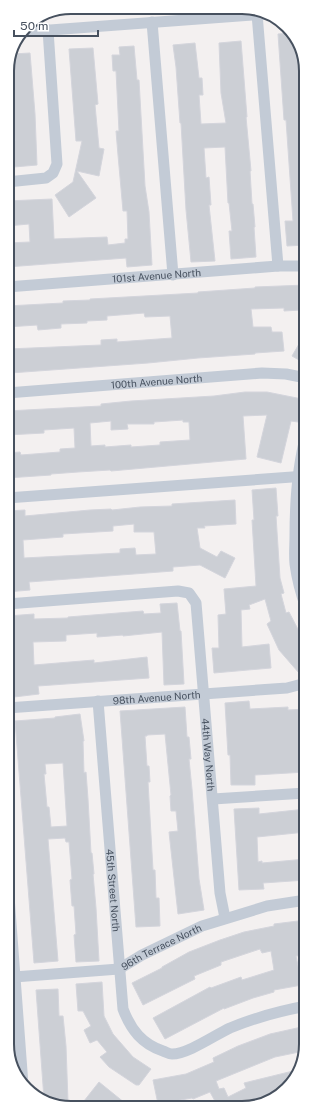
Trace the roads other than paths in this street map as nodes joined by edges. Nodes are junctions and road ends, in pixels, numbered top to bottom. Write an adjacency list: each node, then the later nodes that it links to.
1 (250, 15): 3 (street)
2 (261, 18): 7 (street)
3 (152, 22): 4 (street); 9 (street)
4 (48, 30): 5 (street); 6 (street)
5 (31, 31)
6 (14, 181)
7 (278, 266): 8 (street, 101st Avenue North); 9 (street, 101st Avenue North)
8 (299, 266)
9 (173, 274): 10 (street, 101st Avenue North)
10 (14, 286)
11 (299, 377): 12 (street, 100th Avenue North)
12 (14, 391)
13 (299, 477): 15 (street)
14 (299, 495): 16 (street)
15 (14, 498)
16 (299, 587)
17 (14, 603): 19 (street, 44th Way North)
18 (299, 685): 19 (street, 98th Avenue North)
19 (204, 693): 20 (street, 98th Avenue North); 23 (street, 44th Way North)
20 (98, 701): 21 (street, 98th Avenue North); 26 (street, 45th Street North)
21 (14, 707)
22 (299, 793): 23 (street)
23 (213, 799): 25 (street, 44th Way North)
24 (299, 901): 25 (street, 96th Terrace North)
25 (225, 918): 26 (street, 96th Terrace North)
26 (120, 969): 27 (street, 96th Terrace North); 28 (street, 45th Street North)
27 (14, 977): 29 (street)
28 (299, 1008)
29 (22, 1072)

